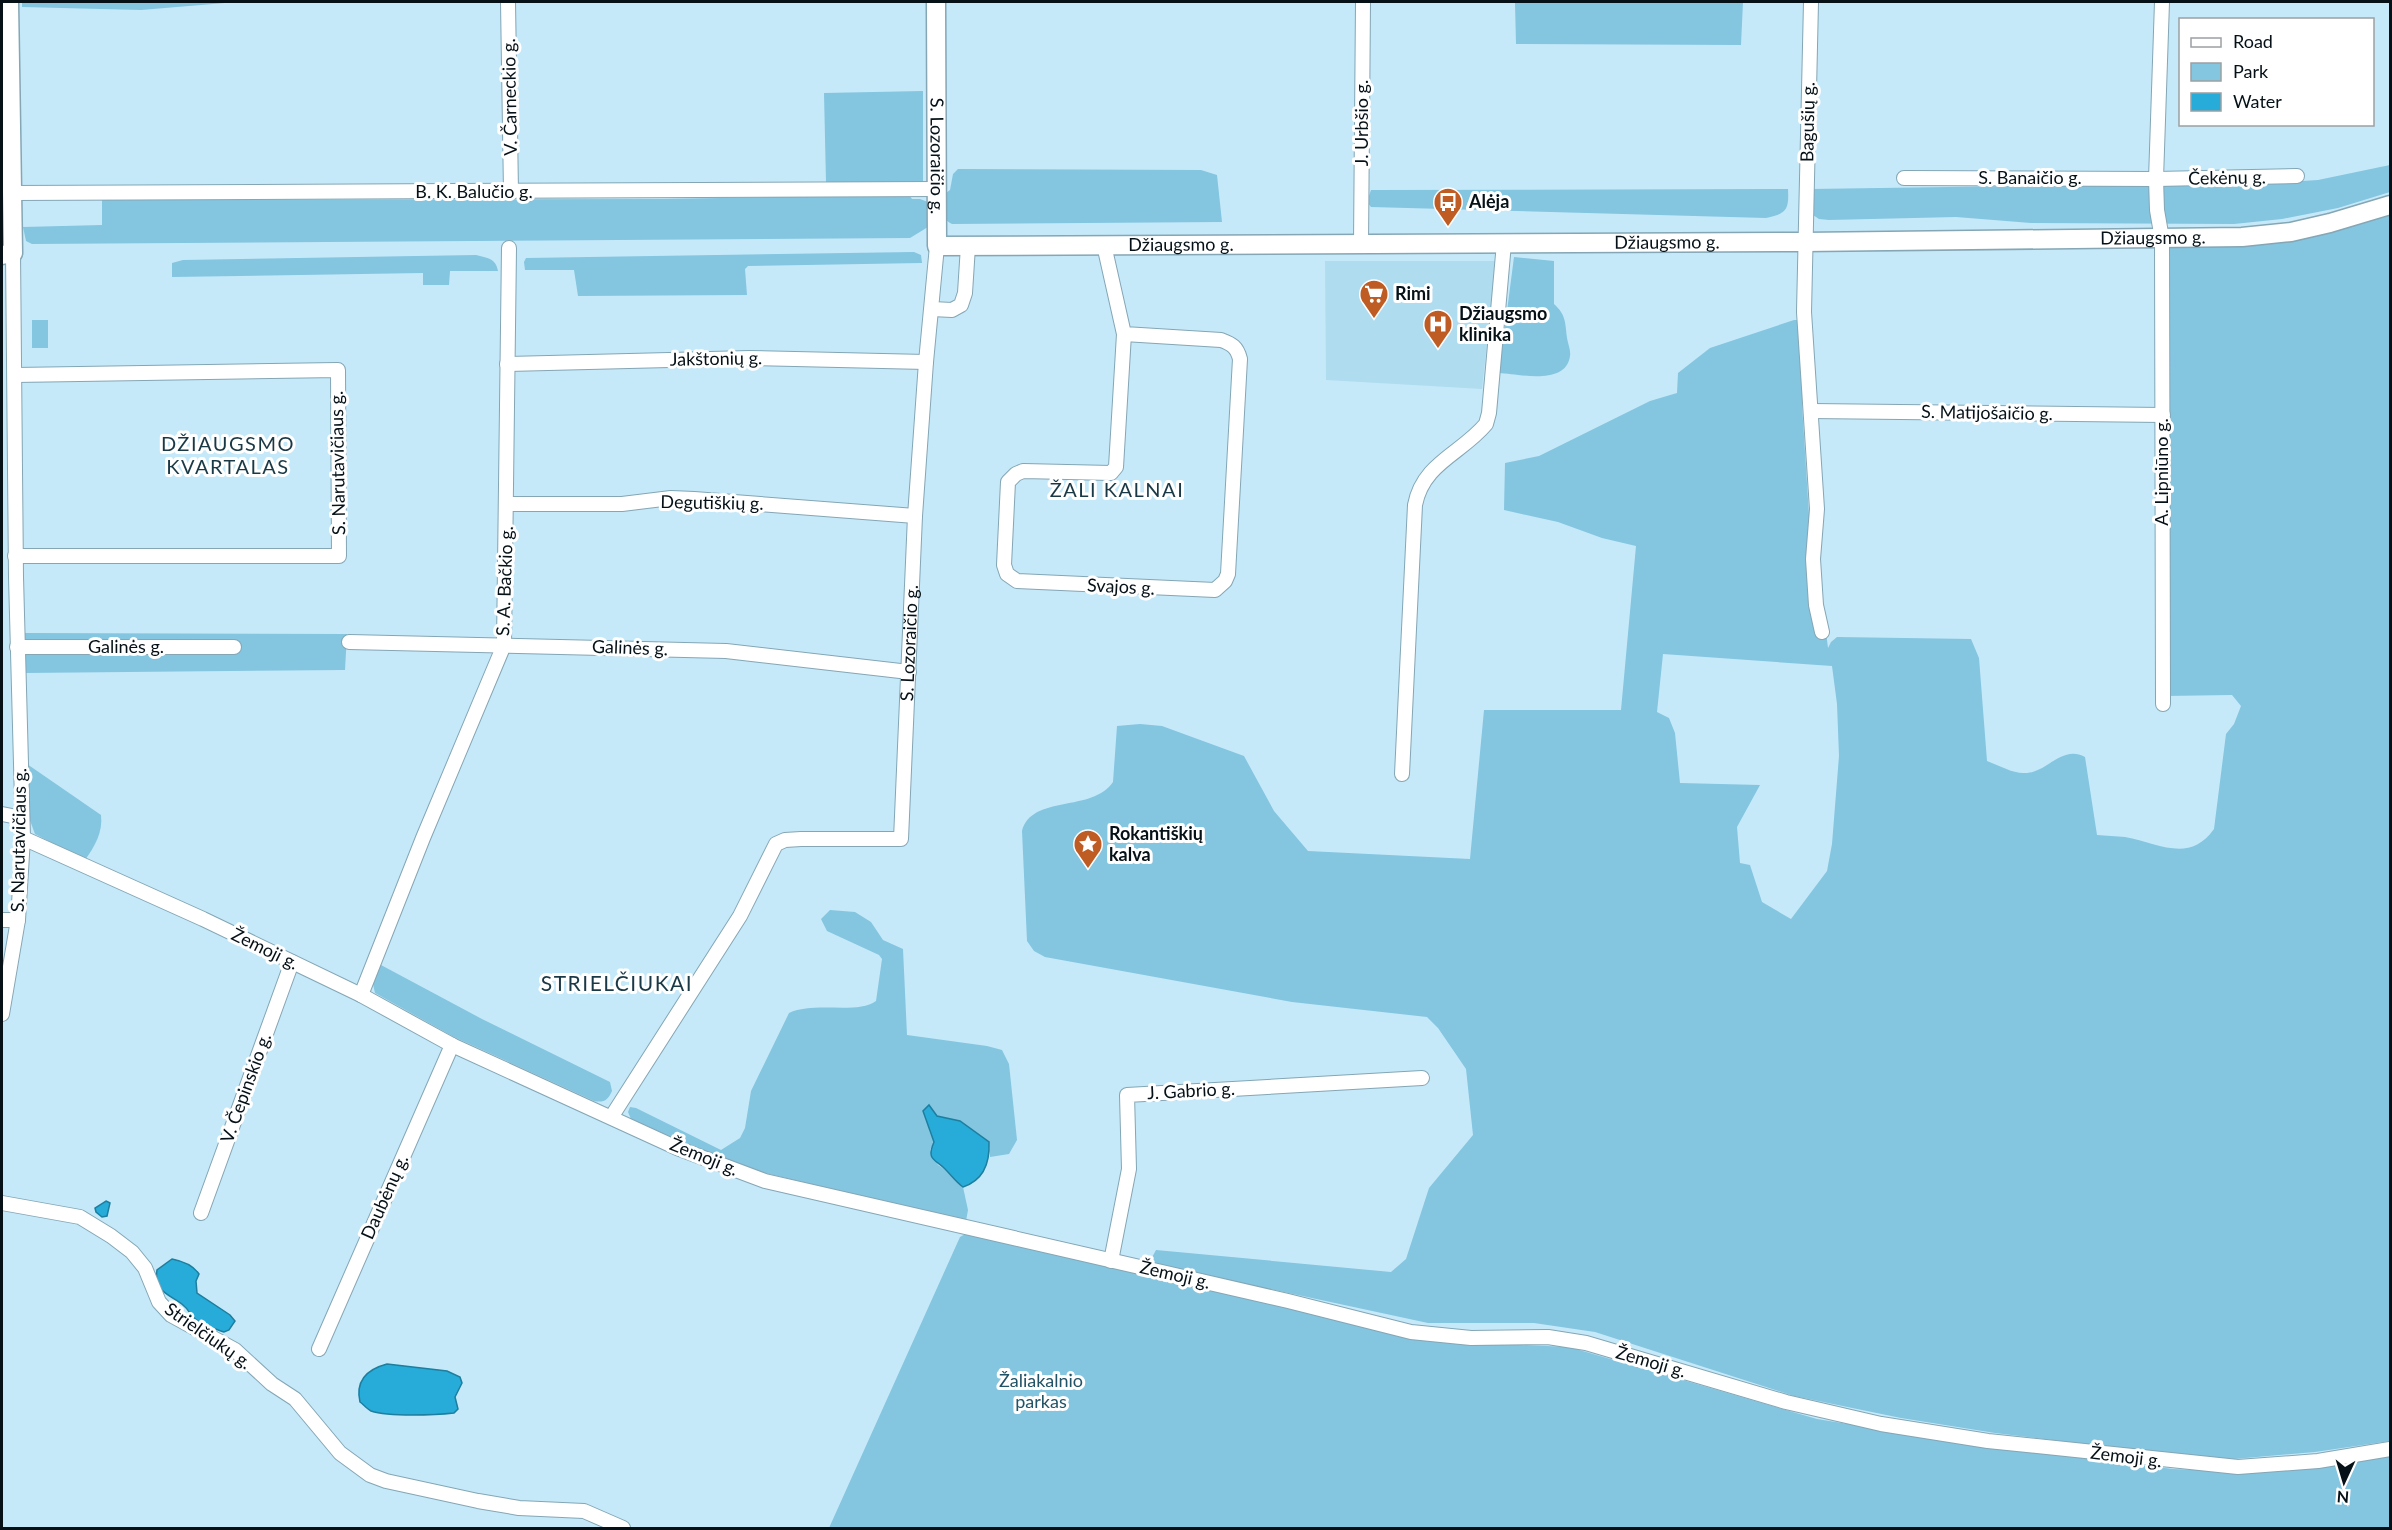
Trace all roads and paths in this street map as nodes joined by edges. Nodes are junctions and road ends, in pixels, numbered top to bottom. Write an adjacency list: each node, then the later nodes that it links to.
1 (9, 2): 12 (street)
2 (508, 2): 11 (street, V. Čarneckio g.)
3 (936, 2): 10 (street, S. Lozoraičio g.)
4 (1363, 2): 17 (street, J. Urbšio g.)
5 (1811, 2): 15 (street, Bagušių g.)
6 (2162, 2): 9 (street)
7 (2297, 177): 9 (street, Čekėnų g.)
8 (1904, 178): 9 (street, S. Banaičio g.)
9 (2156, 179): 14 (street)
10 (936, 189): 11 (street, B. K. Balučio g.); 19 (street, S. Lozoraičio g.)
11 (512, 192): 12 (street, B. K. Balučio g.)
12 (12, 193): 22 (street)
13 (2391, 205): 14 (street, Džiaugsmo g.)
14 (2162, 239): 15 (street, Džiaugsmo g.); 30 (street, A. Lipniūno g.)
15 (1804, 242): 16 (street, Džiaugsmo g.); 29 (street, Bagušių g.)
16 (1504, 243): 17 (street, Džiaugsmo g.); 41 (street)
17 (1361, 244): 18 (street, Džiaugsmo g.)
18 (1104, 245): 20 (street, Džiaugsmo g.); 24 (street, Svajos g.)
19 (937, 246): 20 (street, Džiaugsmo g.); 23 (street, S. Lozoraičio g.)
20 (969, 246): 23 (street)
21 (509, 248): 27 (street, S. A. Bačkio g.)
22 (8, 254): 25 (street, S. Narutavičiaus g.)
23 (932, 309): 26 (street, S. Lozoraičio g.)
24 (1124, 334): 24 (street, Svajos g.)
25 (8, 351): 28 (street, S. Narutavičiaus g.)
26 (926, 362): 27 (street, Jakštonių g.); 32 (street, S. Lozoraičio g.)
27 (507, 364): 31 (street, S. A. Bačkio g.)
28 (15, 375): 33 (street, S. Narutavičiaus g.); 33 (street, S. Narutavičiaus g.)
29 (1811, 411): 30 (street, S. Matijošaičio g.); 34 (street, Bagušių g.)
30 (2163, 415): 40 (street, A. Lipniūno g.)
31 (507, 504): 32 (street, Degutiškių g.); 36 (street, S. A. Bačkio g.)
32 (915, 516): 39 (street, S. Lozoraičio g.)
33 (15, 556): 37 (street, S. Narutavičiaus g.)
34 (1822, 632)
35 (349, 642): 36 (street, Galinės g.)
36 (504, 645): 39 (street, Galinės g.); 48 (street, S. A. Bačkio g.)
37 (17, 647): 38 (street, Galinės g.); 43 (street, S. Narutavičiaus g.)
38 (234, 647)
39 (909, 672): 52 (street, S. Lozoraičio g.)
40 (2163, 704)
41 (1402, 774)
42 (2, 814): 43 (street)
43 (22, 818): 44 (street, S. Narutavičiaus g.)
44 (23, 838): 46 (street, S. Narutavičiaus g.); 47 (street, Žemoji g.)
45 (2, 920): 46 (street)
46 (18, 920): 49 (street, S. Narutavičiaus g.)
47 (292, 962): 48 (street, Žemoji g.); 54 (street, V. Čepinskio g.)
48 (361, 995): 50 (street, Žemoji g.)
49 (2, 1014)
50 (452, 1045): 52 (street, Žemoji g.); 56 (street, Daubėnų g.)
51 (1422, 1078): 55 (street, J. Gabrio g.)
52 (612, 1116): 55 (street, Žemoji g.)
53 (2, 1203): 58 (street, Strielčiukų g.)
54 (201, 1213)
55 (1111, 1261): 57 (street, Žemoji g.)
56 (319, 1349)
57 (2391, 1449)
58 (623, 1528)

